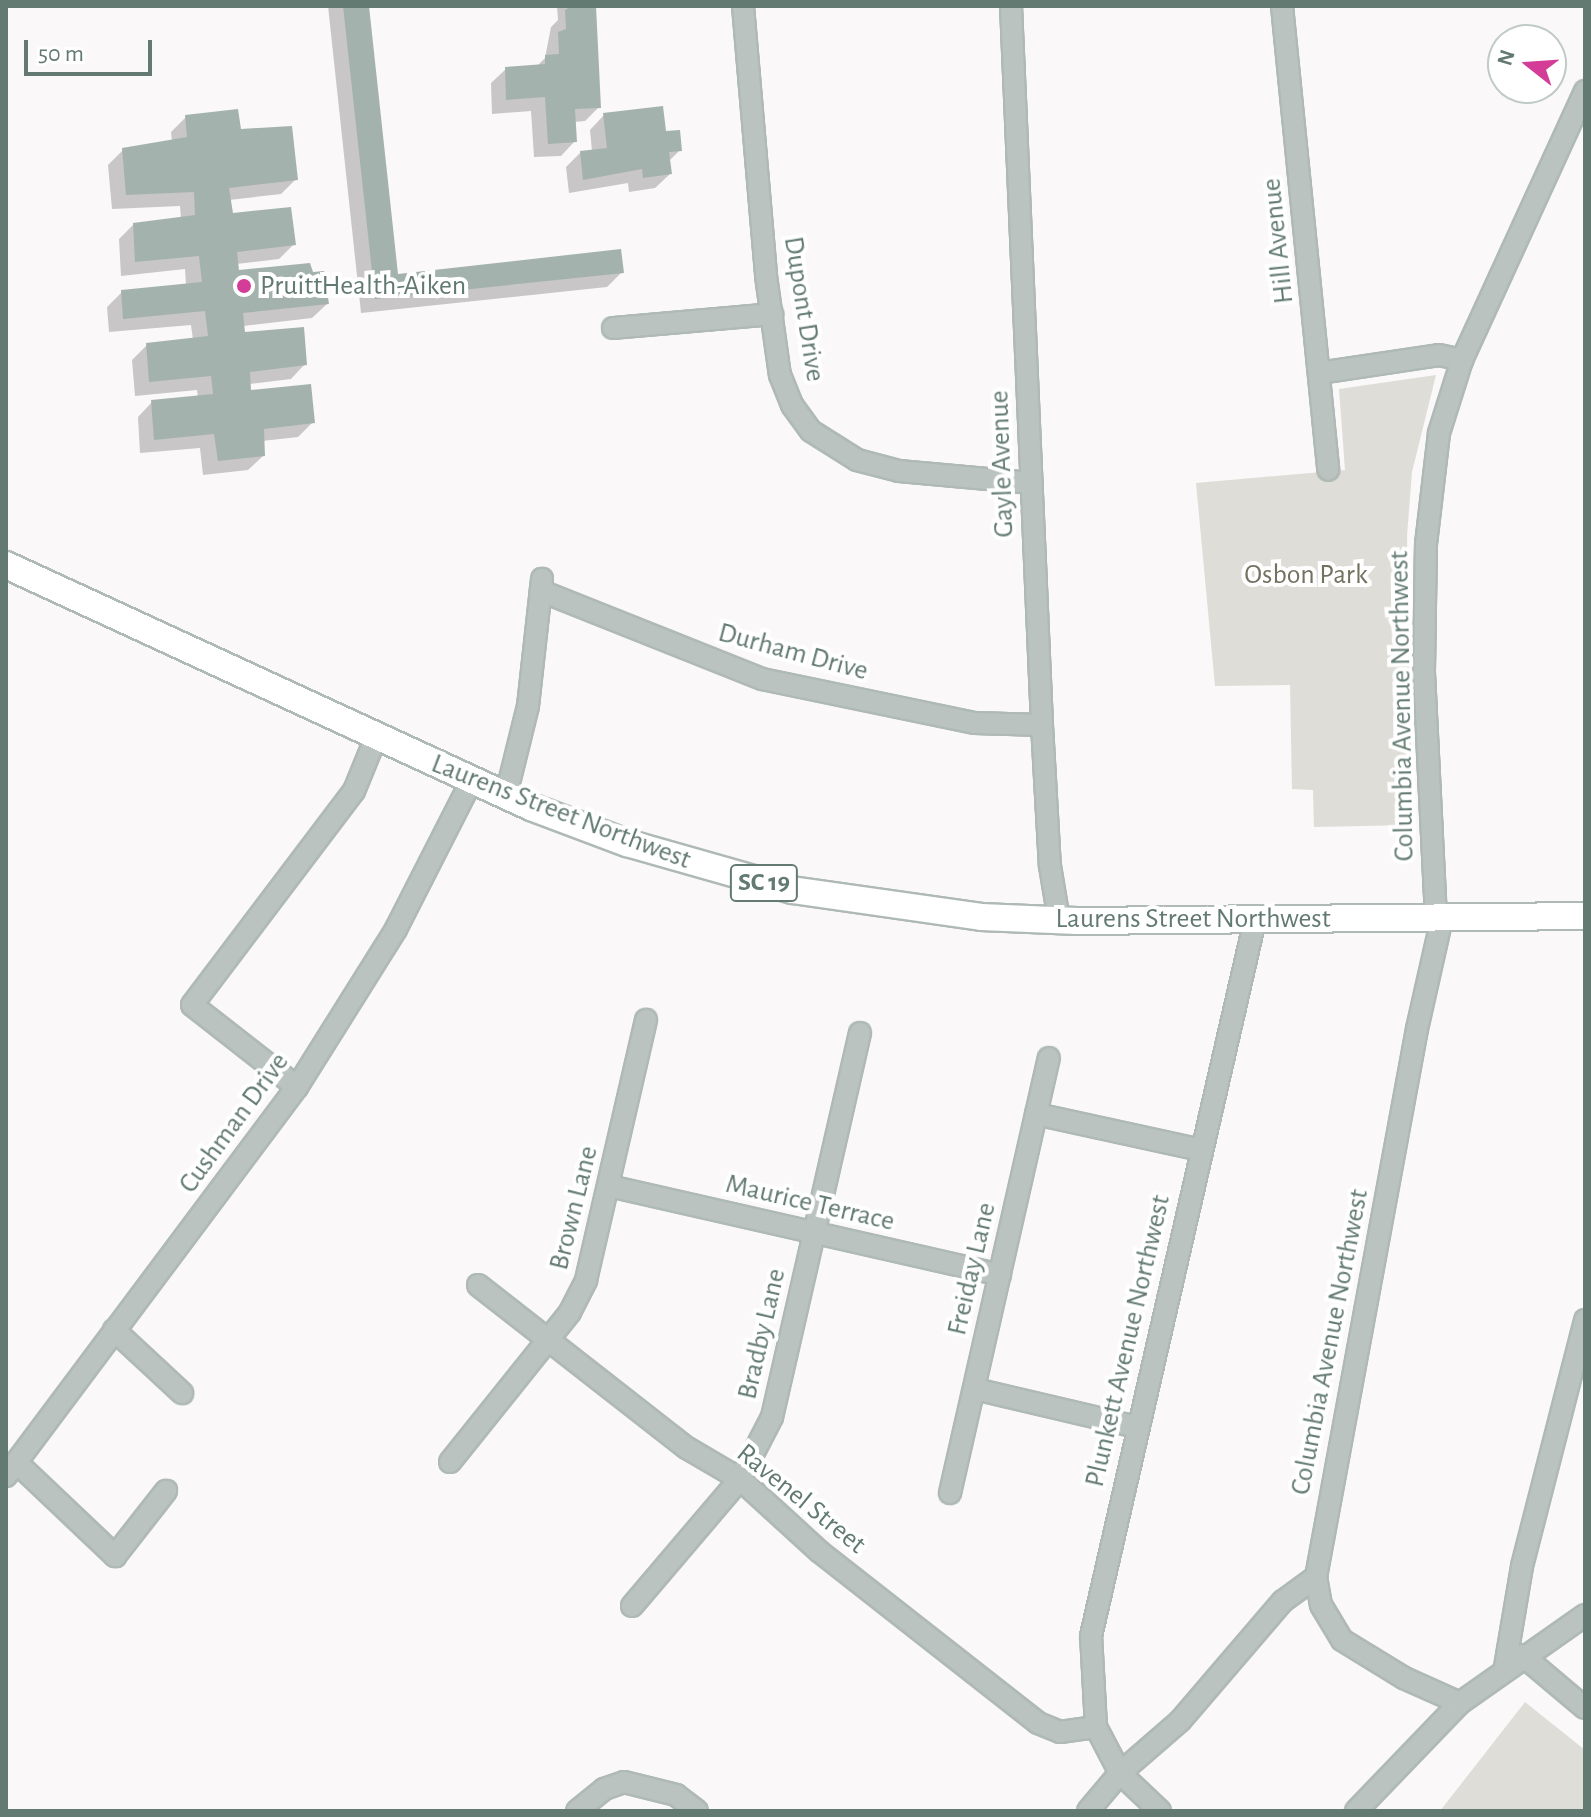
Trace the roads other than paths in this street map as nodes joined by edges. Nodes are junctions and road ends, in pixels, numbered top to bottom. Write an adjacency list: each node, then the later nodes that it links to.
1 (743, 6): 5 (street, Dupont Drive)
2 (1011, 6): 10 (street, Gayle Avenue)
3 (1283, 6): 8 (street, Hill Avenue)
4 (1585, 91): 7 (street, Columbia Avenue Northwest)
5 (772, 314): 6 (street); 10 (street, Dupont Drive)
6 (613, 328)
7 (1462, 360): 8 (street); 17 (street, Columbia Avenue Northwest)
8 (1319, 373): 9 (street, Hill Avenue)
9 (1328, 470)
10 (1031, 483): 12 (street, Gayle Avenue)
11 (6, 565): 13 (main road, Laurens Street Northwest / SC 19)
12 (1042, 725): 15 (street, Durham Drive); 18 (street, Gayle Avenue)
13 (376, 737): 14 (main road, Laurens Street Northwest / SC 19); 23 (street)
14 (472, 780): 15 (main road, Laurens Street Northwest / SC 19); 23 (street, Cushman Drive)
15 (506, 795): 18 (main road, Laurens Street Northwest / SC 19)
16 (1585, 916): 17 (main road, Laurens Street Northwest / SC 19)
17 (1439, 918): 19 (main road, Laurens Street Northwest / SC 19); 41 (street, Columbia Avenue Northwest)
18 (1059, 920): 19 (main road, Laurens Street Northwest / SC 19)
19 (1255, 920): 25 (street, Plunkett Avenue Northwest)
20 (646, 1020): 26 (street, Brown Lane)
21 (860, 1033): 27 (street, Bradby Lane)
22 (1049, 1058): 24 (street, Freiday Lane)
23 (297, 1087): 31 (street, Cushman Drive)
24 (1036, 1114): 25 (street); 28 (street, Freiday Lane)
25 (1201, 1150): 35 (street, Plunkett Avenue Northwest)
26 (609, 1186): 27 (street, Maurice Terrace); 32 (street, Brown Lane)
27 (814, 1233): 28 (street, Maurice Terrace); 38 (street, Bradby Lane)
28 (1000, 1275): 33 (street, Freiday Lane)
29 (478, 1285): 32 (street, Ravenel Street)
30 (1585, 1320): 44 (street)
31 (114, 1330): 34 (street); 37 (street, Cushman Drive)
32 (549, 1337): 36 (street, Brown Lane); 38 (street, Ravenel Street)
33 (975, 1389): 35 (street); 40 (street, Freiday Lane)
34 (182, 1393)
35 (1137, 1427): 47 (street, Plunkett Avenue Northwest)
36 (450, 1462)
37 (11, 1469): 39 (street)
38 (740, 1479): 42 (street, Bradby Lane); 47 (street, Ravenel Street)
39 (166, 1491)
40 (950, 1493)
41 (1316, 1577): 45 (street, Columbia Avenue Northwest); 48 (street)
42 (632, 1606)
43 (1584, 1616): 44 (street)
44 (1514, 1661): 45 (street); 46 (street)
45 (1460, 1703): 53 (street)
46 (1585, 1708)
47 (1096, 1727): 48 (street, Plunkett Avenue Northwest)
48 (1120, 1773): 51 (street); 52 (street)
49 (577, 1811): 50 (street)
50 (697, 1811)
51 (1088, 1811)
52 (1160, 1811)
53 (1356, 1811)

